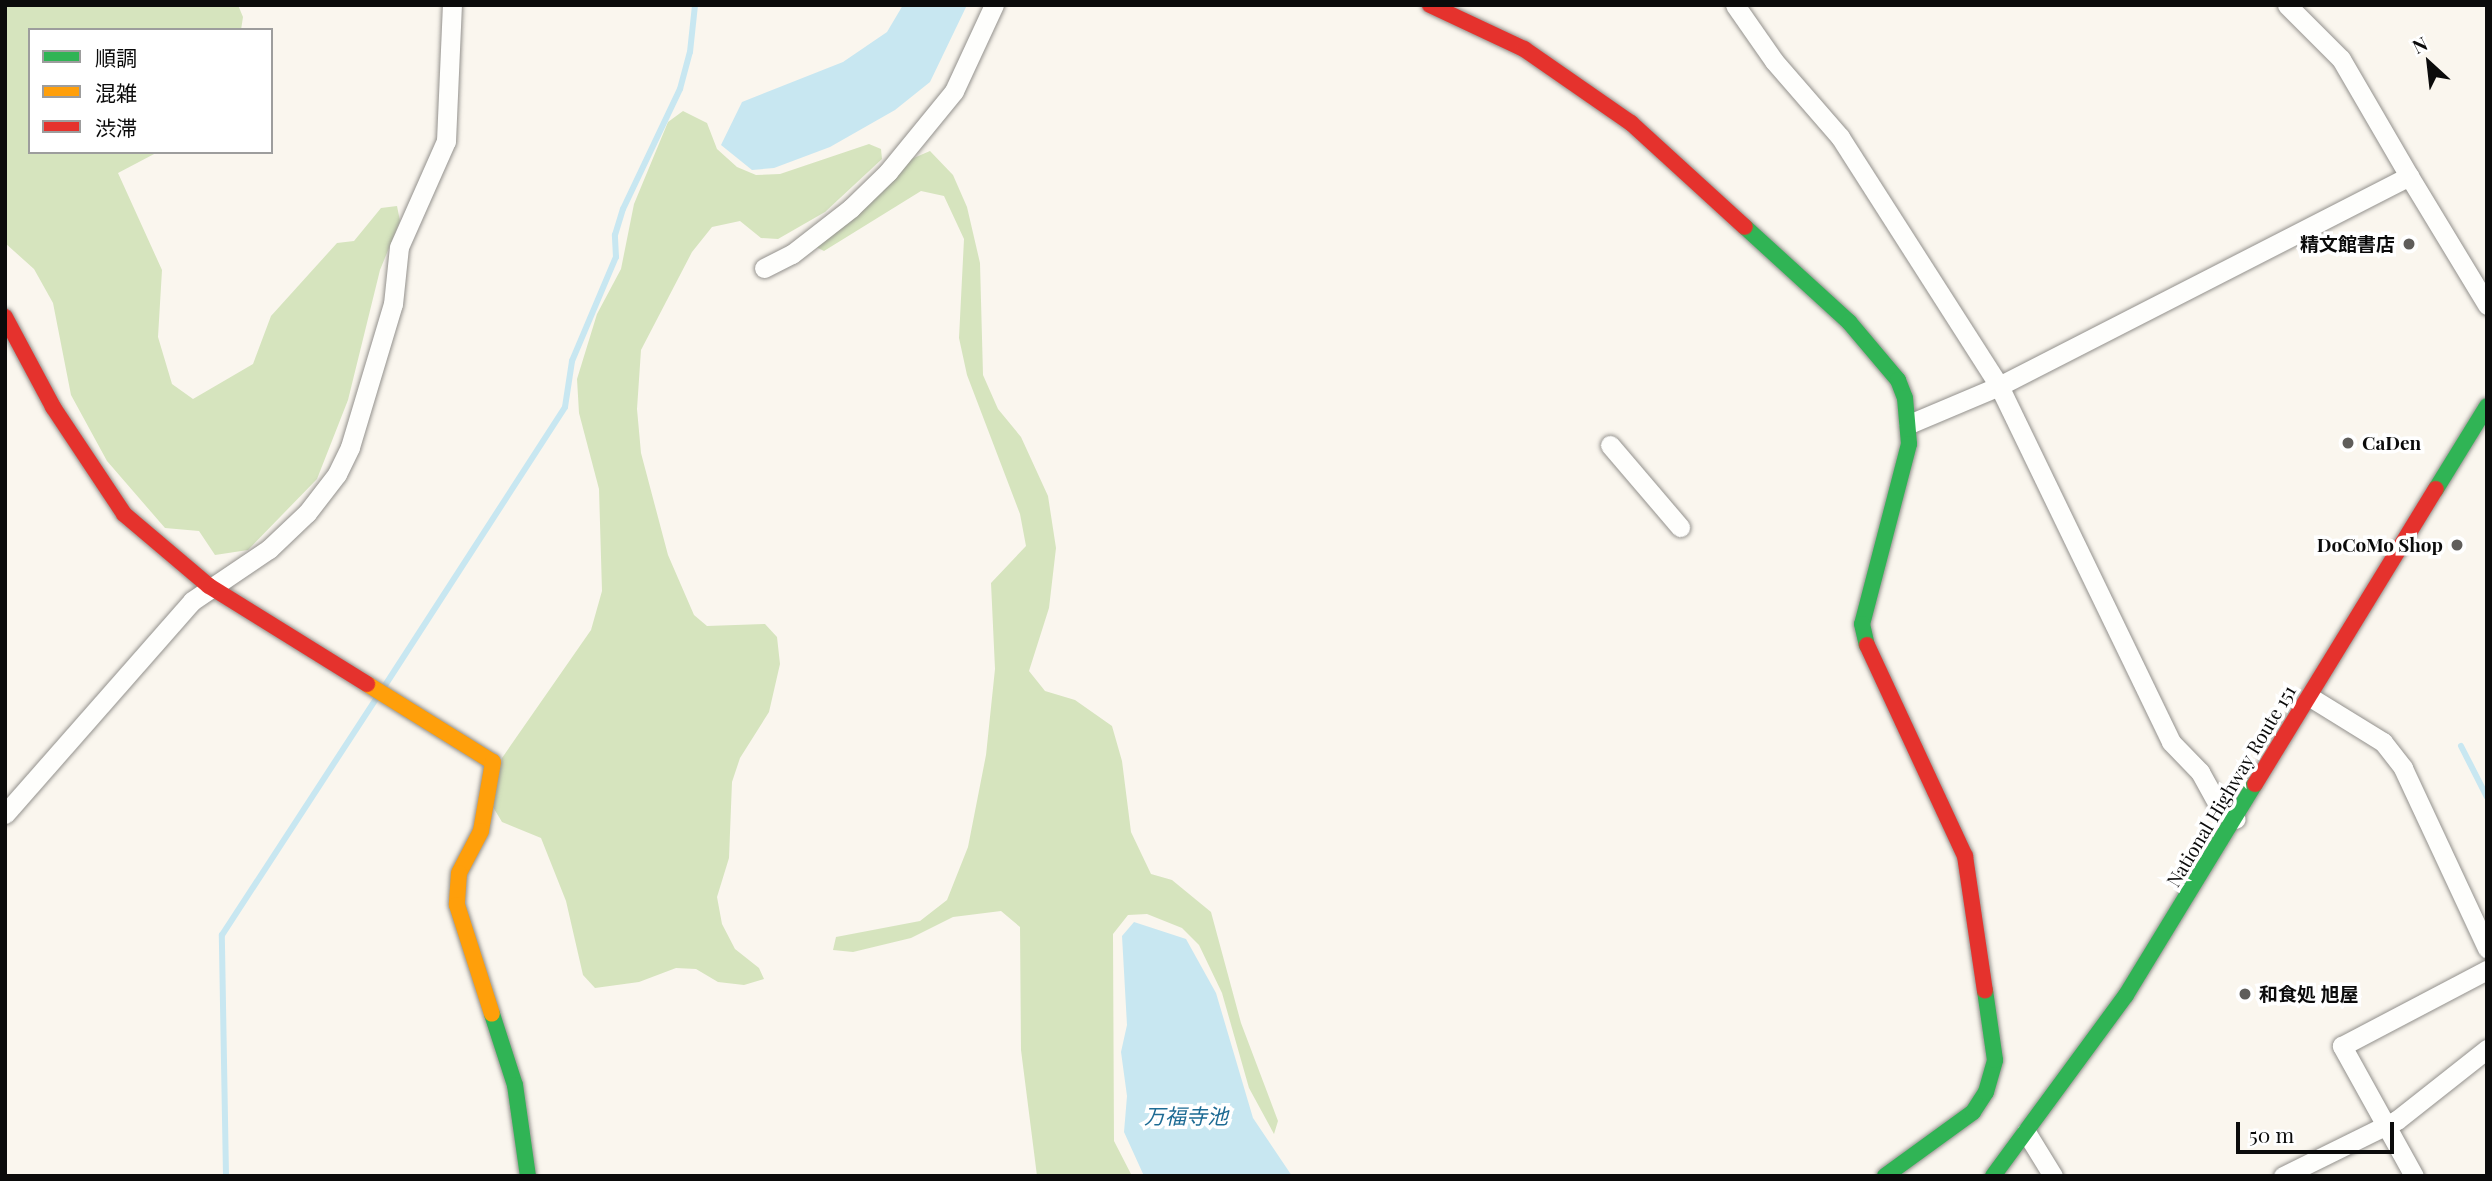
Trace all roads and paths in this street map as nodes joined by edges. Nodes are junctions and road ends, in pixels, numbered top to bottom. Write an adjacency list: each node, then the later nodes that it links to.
1 (452, 5): 15 (street)
2 (994, 5): 7 (street)
3 (1430, 5): 12 (main road)
4 (1735, 5): 10 (street)
5 (2287, 5): 6 (street)
6 (2409, 176): 8 (street); 10 (street)
7 (764, 268)
8 (2487, 305)
9 (5, 317): 15 (main road)
10 (1999, 386): 12 (street); 18 (street)
11 (2487, 406): 16 (main road, National Highway Route 151)
12 (1909, 424): 25 (main road)
13 (1610, 445): 14 (street)
14 (1680, 527)
15 (209, 586): 17 (street); 24 (main road)
16 (2310, 697): 18 (main road, National Highway Route 151); 19 (street)
17 (5, 814)
18 (2236, 819): 23 (main road, National Highway Route 151)
19 (2487, 948)
20 (2487, 971): 22 (street)
21 (2487, 1049): 22 (street)
22 (2387, 1126): 28 (street); 29 (street)
23 (2026, 1132): 26 (main road, National Highway Route 151); 27 (street)
24 (528, 1176)
25 (1885, 1176)
26 (1993, 1176)
27 (2053, 1176)
28 (2283, 1176)
29 (2414, 1176)

